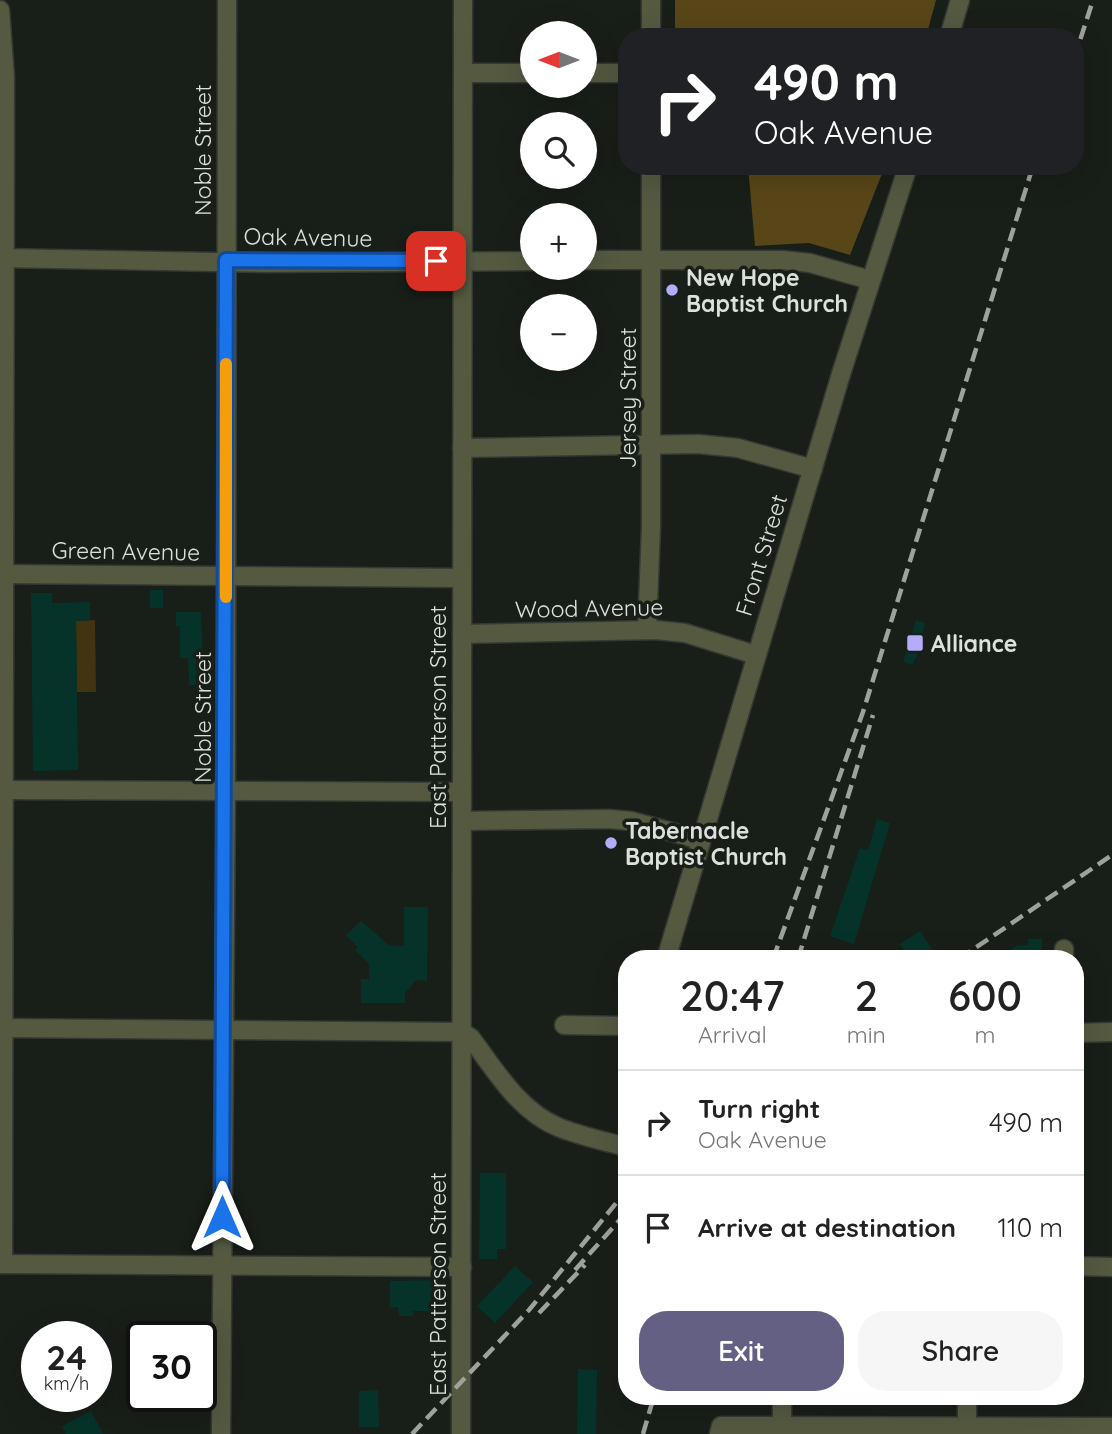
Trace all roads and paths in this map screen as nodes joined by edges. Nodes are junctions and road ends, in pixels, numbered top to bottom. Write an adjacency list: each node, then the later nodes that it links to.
1 (227, 0): 16 (street, Noble Street)
2 (463, 0): 8 (street, East Patterson Street)
3 (651, 0): 6 (street)
4 (960, 0): 7 (street)
5 (0, 10): 14 (street)
6 (651, 28)
7 (952, 28)
8 (463, 74): 9 (street); 18 (street, East Patterson Street)
9 (520, 74)
10 (597, 74): 11 (street)
11 (618, 74)
12 (651, 175): 15 (street, Jersey Street)
13 (905, 175): 20 (street, Front Street)
14 (2, 258): 16 (street, Oak Avenue); 24 (street)
15 (651, 259): 17 (street); 20 (street); 21 (street, Jersey Street)
16 (226, 260): 18 (street, Oak Avenue); 25 (street, Noble Street)
17 (597, 260)
18 (462, 261): 19 (street, Oak Avenue); 22 (street, East Patterson Street)
19 (520, 261)
20 (870, 280): 23 (street, Front Street)
21 (652, 443): 22 (street); 23 (street); 27 (street, Jersey Street)
22 (462, 448): 26 (street, East Patterson Street)
23 (813, 469): 29 (street, Front Street)
24 (1, 574): 25 (street, Green Avenue); 30 (street)
25 (226, 576): 26 (street, Green Avenue); 31 (street, Noble Street)
26 (462, 578): 28 (street, East Patterson Street)
27 (647, 630): 28 (street, Wood Avenue); 29 (street, Wood Avenue)
28 (462, 634): 32 (street, East Patterson Street)
29 (757, 655): 34 (street, Front Street)
30 (1, 790): 31 (street); 38 (street)
31 (226, 791): 32 (street); 39 (street, Noble Street)
32 (462, 792): 33 (street, East Patterson Street)
33 (462, 821): 34 (street); 40 (street, East Patterson Street)
34 (701, 840): 35 (street, Front Street)
35 (669, 950)
36 (564, 1025): 37 (street)
37 (618, 1026)
38 (2, 1028): 39 (street); 44 (street)
39 (223, 1030): 40 (street); 45 (street, Noble Street)
40 (462, 1032): 43 (street); 46 (street, East Patterson Street)
41 (1112, 1032): 42 (street)
42 (1084, 1033)
43 (618, 1145)
44 (1, 1264): 45 (street)
45 (222, 1265): 46 (street); 55 (street, Noble Street)
46 (462, 1266): 56 (street, East Patterson Street)
47 (1084, 1266): 48 (street)
48 (1112, 1266)
49 (782, 1405): 53 (street)
50 (967, 1405): 54 (street)
51 (1112, 1427): 54 (street)
52 (720, 1430): 53 (street)
53 (782, 1430): 54 (street)
54 (967, 1431)
55 (221, 1434)
56 (461, 1434)

